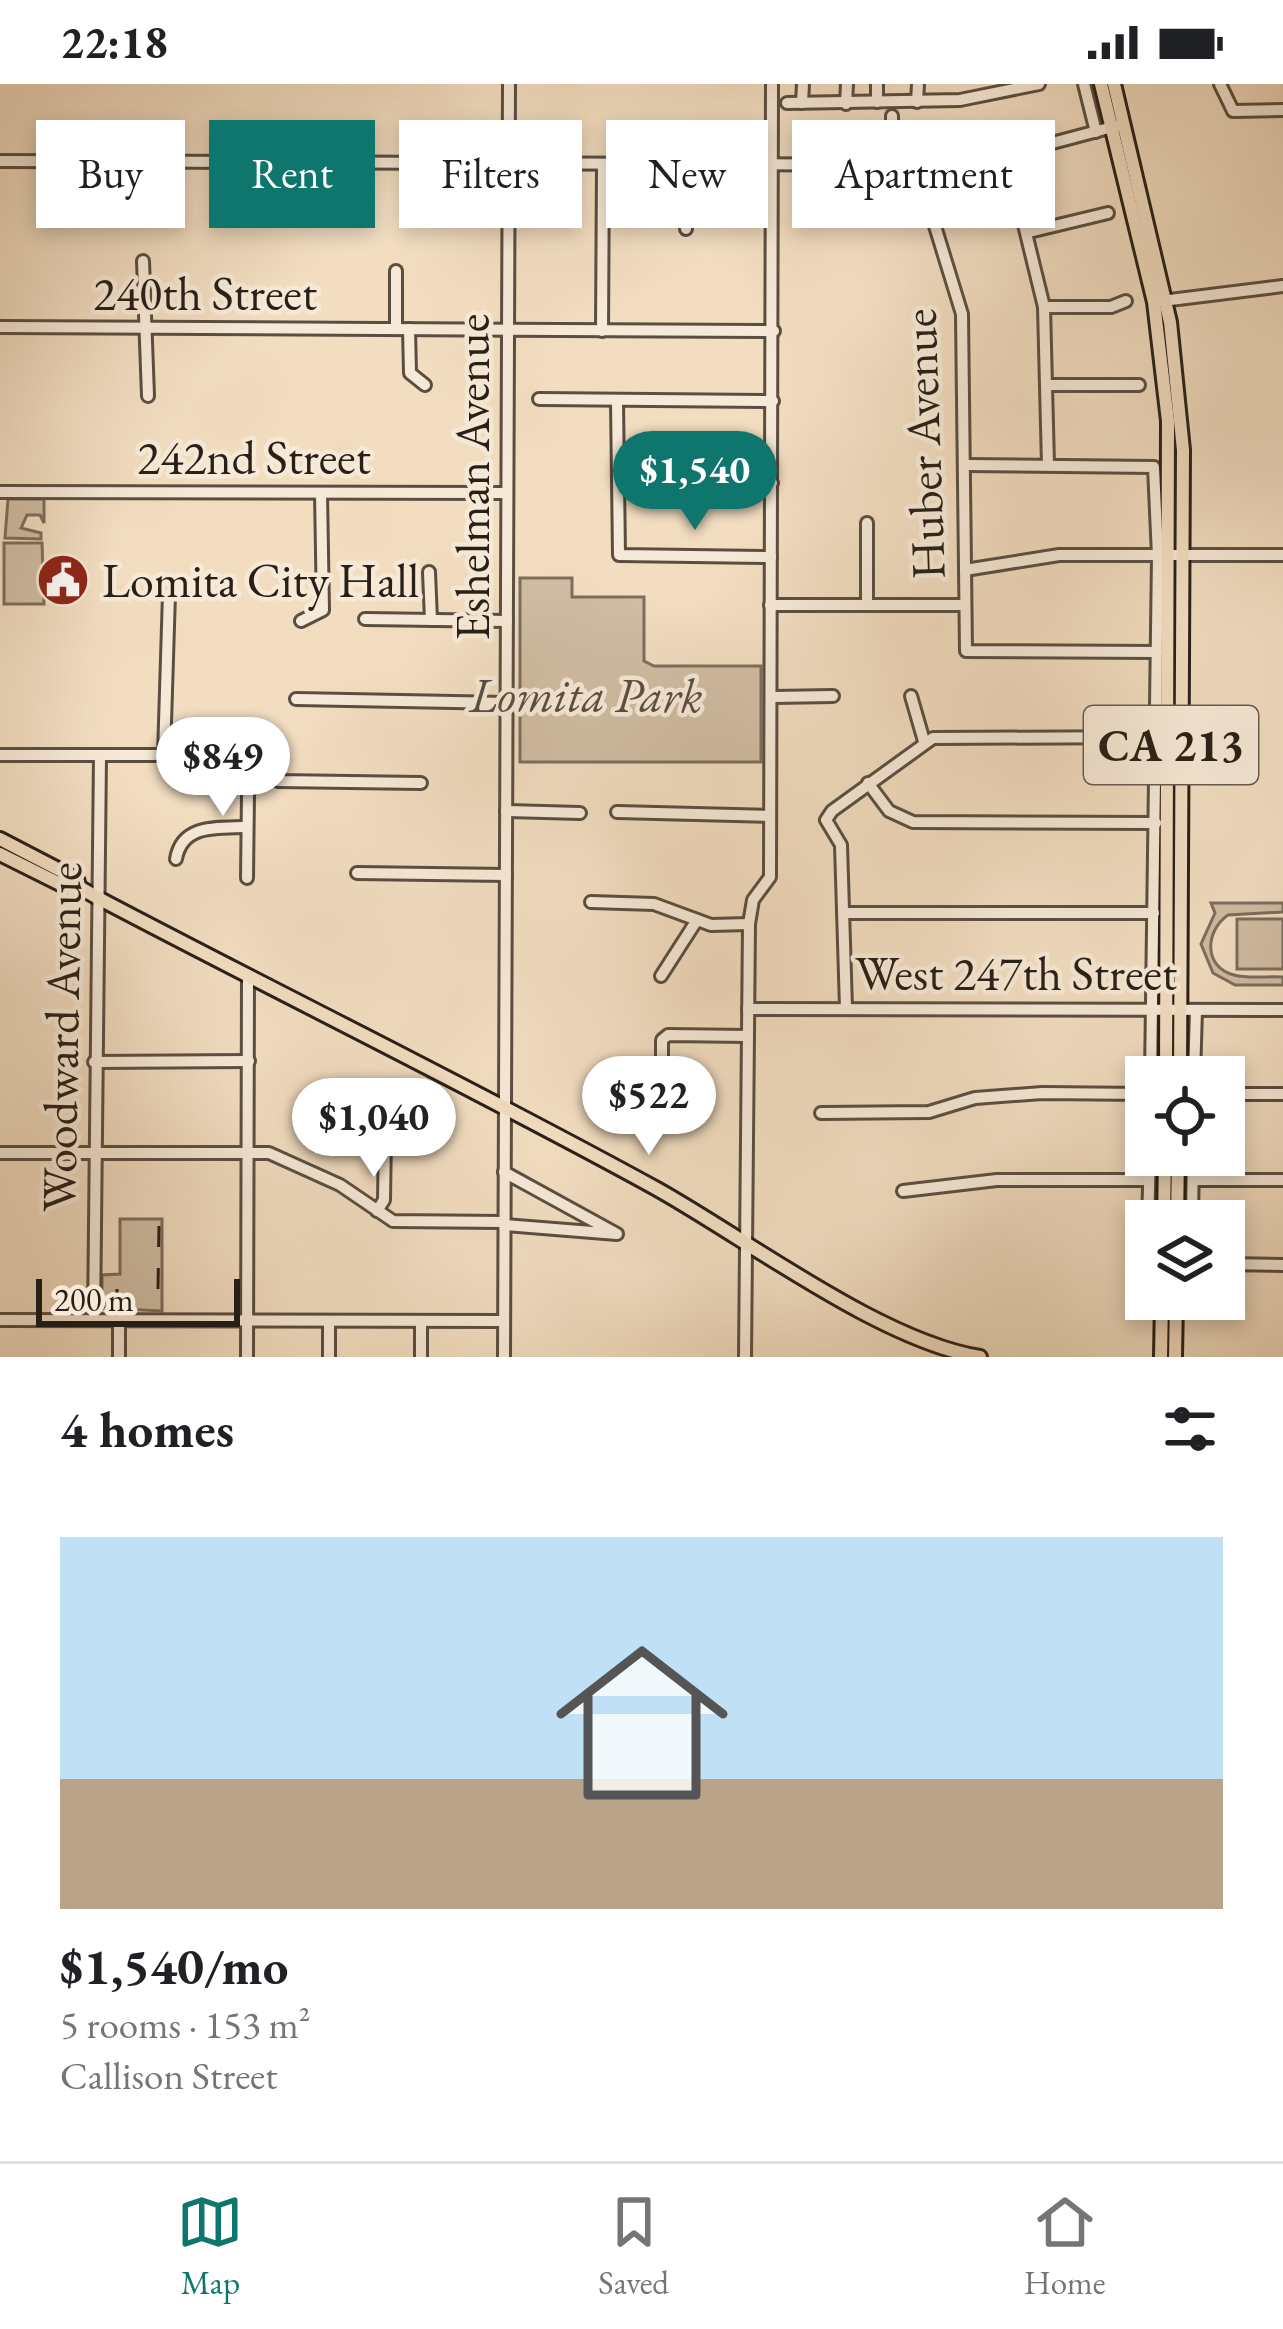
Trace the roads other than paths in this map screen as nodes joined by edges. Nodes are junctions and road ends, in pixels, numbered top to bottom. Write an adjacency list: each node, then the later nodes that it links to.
1 (509, 84): 21 (street, Eshelman Avenue)
2 (772, 84): 30 (street)
3 (803, 84): 17 (street)
4 (847, 84): 18 (street)
5 (877, 84): 14 (street)
6 (918, 84): 15 (street)
7 (960, 84): 13 (street)
8 (1040, 84): 13 (street)
9 (1084, 84): 24 (street)
10 (1100, 84): 23 (main road, CA 213)
11 (1114, 84): 23 (main road, CA 213)
12 (1220, 84): 19 (street)
13 (960, 100): 15 (street)
14 (877, 102): 15 (street); 18 (street)
15 (917, 102)
16 (787, 103): 17 (street)
17 (802, 103): 18 (street)
18 (846, 104)
19 (1283, 110)
20 (892, 116): 22 (street)
21 (509, 120)
22 (892, 120)
23 (1118, 125): 24 (street); 41 (main road, CA 213)
24 (1096, 132): 25 (street)
25 (1055, 143)
26 (0, 161): 27 (street)
27 (399, 163)
28 (582, 165): 29 (street)
29 (603, 166): 48 (street)
30 (771, 166): 31 (street); 47 (street)
31 (792, 166)
32 (1108, 214): 36 (street)
33 (509, 228): 46 (street, Eshelman Avenue)
34 (936, 228): 56 (street, Huber Avenue)
35 (1028, 228): 36 (street)
36 (1029, 232): 42 (street)
37 (143, 261): 44 (street)
38 (396, 271): 45 (street)
39 (1283, 286): 41 (street)
40 (1126, 301): 42 (street)
41 (1160, 301): 64 (main road, CA 213)
42 (1044, 307): 50 (street)
43 (0, 327): 44 (street, 240th Street)
44 (146, 329): 45 (street, 240th Street); 52 (street)
45 (402, 329): 46 (street, 240th Street); 49 (street)
46 (508, 329): 48 (street, 240th Street); 62 (street, Eshelman Avenue)
47 (774, 329): 48 (street, 240th Street); 54 (street)
48 (602, 331)
49 (425, 385)
50 (1048, 385): 51 (street); 57 (street)
51 (1139, 385)
52 (148, 396)
53 (539, 400): 55 (street)
54 (773, 401): 55 (street); 59 (street)
55 (617, 402): 66 (street)
56 (965, 465): 57 (street); 67 (street, Huber Avenue)
57 (1048, 465): 64 (street)
58 (689, 482): 59 (street)
59 (772, 483): 66 (street)
60 (0, 492): 61 (street, 242nd Street)
61 (321, 493): 62 (street, 242nd Street); 75 (street)
62 (507, 494): 76 (street, Eshelman Avenue)
63 (867, 524): 70 (street)
64 (1172, 555): 65 (street); 67 (street); 77 (street); 115 (main road, CA 213)
65 (1283, 555)
66 (771, 557): 71 (street)
67 (965, 570): 72 (street, Huber Avenue)
68 (430, 572): 74 (street)
69 (169, 594): 87 (street)
70 (867, 603): 71 (street); 72 (street)
71 (770, 605): 80 (street)
72 (965, 605): 77 (street, Huber Avenue)
73 (365, 620): 74 (street)
74 (430, 620): 76 (street)
75 (301, 621)
76 (507, 621): 82 (street, Eshelman Avenue)
77 (1157, 652): 83 (street)
78 (833, 696): 80 (street)
79 (911, 696): 84 (street)
80 (774, 698): 94 (street)
81 (296, 699): 82 (street)
82 (506, 703): 91 (street, Eshelman Avenue)
83 (1156, 737): 84 (street); 95 (street)
84 (924, 741): 90 (street)
85 (0, 755): 86 (street)
86 (100, 755): 87 (street); 104 (street, Woodward Avenue)
87 (164, 755): 88 (street)
88 (258, 773): 89 (street); 96 (street)
89 (421, 783)
90 (868, 783): 95 (street); 106 (street)
91 (506, 811): 93 (street); 101 (street, Eshelman Avenue)
92 (617, 812): 94 (street)
93 (580, 813)
94 (770, 816): 109 (street)
95 (1156, 823): 107 (street)
96 (245, 827): 99 (street); 102 (street)
97 (0, 839): 103 (main road)
98 (0, 854): 103 (main road)
99 (176, 859)
100 (357, 873): 101 (street)
101 (506, 875): 128 (street, Eshelman Avenue)
102 (247, 878)
103 (80, 887): 104 (main road)
104 (98, 898): 110 (main road); 123 (street, Woodward Avenue)
105 (591, 902): 108 (street)
106 (844, 913): 107 (street); 112 (street)
107 (1154, 913): 114 (street)
108 (697, 920): 109 (street); 111 (street)
109 (748, 924): 113 (street)
110 (248, 976): 122 (street); 128 (main road)
111 (661, 976)
112 (847, 1008): 113 (street, West 247th Street); 114 (street, West 247th Street)
113 (748, 1009): 117 (street)
114 (1152, 1010): 115 (street, West 247th Street); 118 (street)
115 (1182, 1010): 116 (street, West 247th Street); 119 (main road, CA 213); 120 (main road, CA 213); 121 (street)
116 (1283, 1010)
117 (748, 1036): 127 (street); 145 (street)
118 (1151, 1056)
119 (1171, 1056)
120 (1181, 1056)
121 (1190, 1056)
122 (249, 1061): 123 (street); 132 (street)
123 (94, 1062): 131 (street, Woodward Avenue)
124 (1125, 1094): 129 (street)
125 (1245, 1094): 126 (street)
126 (1283, 1094)
127 (662, 1099)
128 (505, 1109): 134 (street, Eshelman Avenue); 145 (main road)
129 (821, 1114)
130 (385, 1134): 143 (street)
131 (94, 1152): 132 (street); 133 (street); 149 (street, Woodward Avenue)
132 (248, 1152): 143 (street); 153 (street)
133 (0, 1153)
134 (504, 1172): 144 (street, Eshelman Avenue); 144 (street)
135 (1149, 1176): 137 (street)
136 (1192, 1176): 138 (street)
137 (1149, 1180): 140 (street); 141 (street)
138 (1192, 1180): 139 (street); 142 (street)
139 (1283, 1180)
140 (903, 1191)
141 (1149, 1200)
142 (1192, 1200)
143 (376, 1210): 144 (street)
144 (504, 1224): 156 (street, Eshelman Avenue)
145 (745, 1240): 157 (main road); 163 (street)
146 (1245, 1264): 147 (street)
147 (1283, 1264)
148 (0, 1320): 149 (street)
149 (94, 1320): 150 (street)
150 (119, 1320): 153 (street); 158 (street)
151 (1161, 1320): 164 (main road)
152 (1176, 1320): 165 (main road)
153 (248, 1321): 154 (street); 159 (street)
154 (329, 1321): 155 (street); 160 (street)
155 (421, 1321): 156 (street); 161 (street)
156 (503, 1322): 162 (street, Eshelman Avenue)
157 (975, 1356)
158 (119, 1357)
159 (247, 1357)
160 (329, 1357)
161 (421, 1357)
162 (504, 1357)
163 (745, 1357)
164 (1160, 1357)
165 (1175, 1357)

